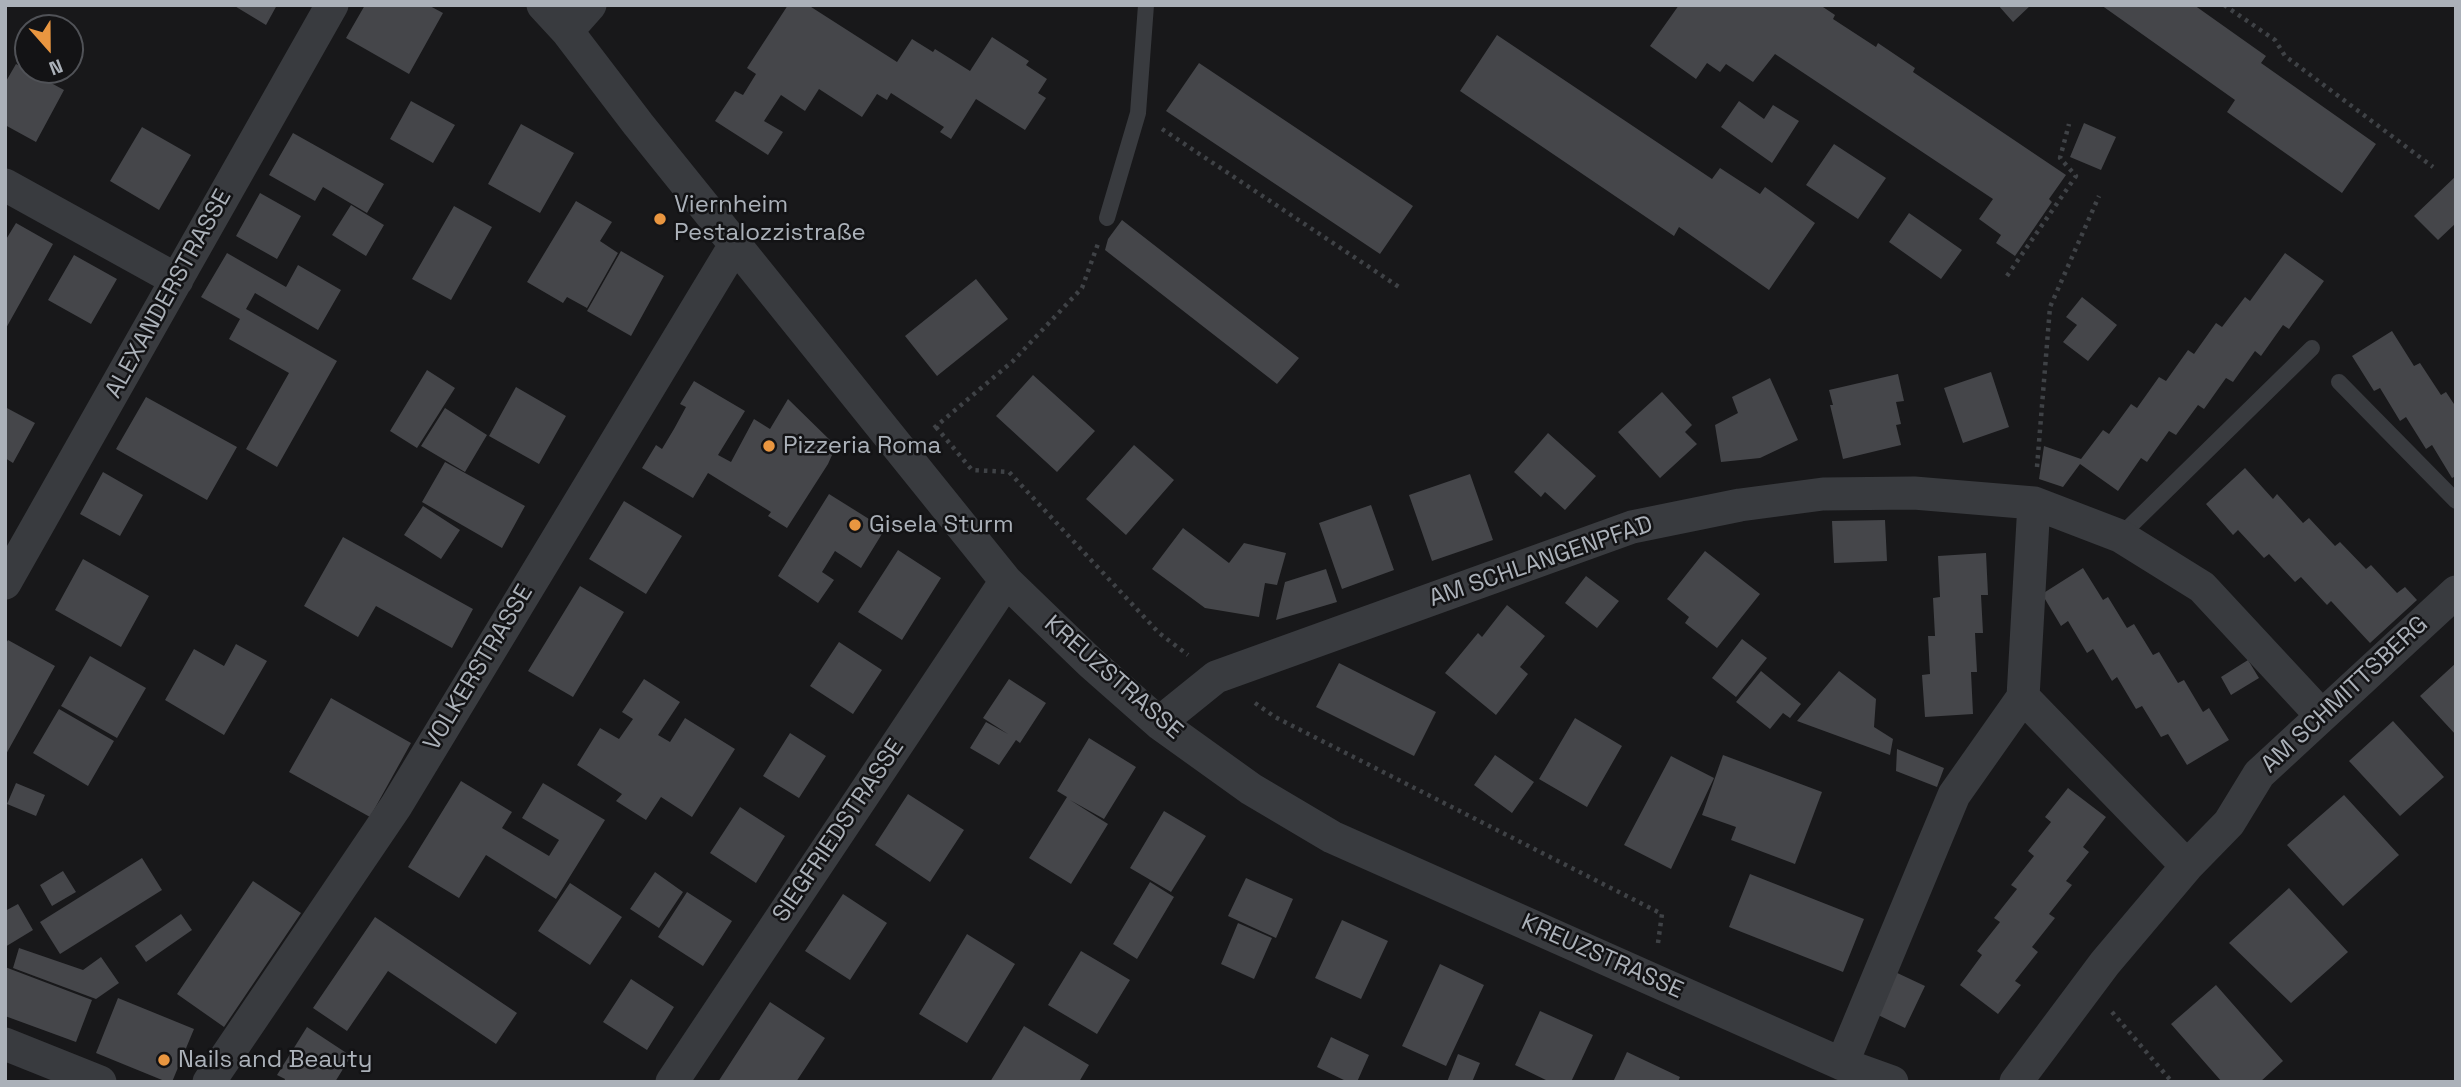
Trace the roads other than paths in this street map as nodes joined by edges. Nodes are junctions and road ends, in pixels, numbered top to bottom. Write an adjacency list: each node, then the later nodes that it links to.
1 (332, 5): 9 (street, ALEXANDERSTRASSE)
2 (543, 5): 5 (street, KREUZSTRASSE)
3 (590, 5): 5 (street)
4 (1146, 5): 7 (lane)
5 (567, 31): 8 (street, KREUZSTRASSE)
6 (5, 185): 9 (street)
7 (1107, 218)
8 (735, 245): 15 (street, KREUZSTRASSE); 25 (street, VOLKERSTRASSE)
9 (177, 280): 16 (street, ALEXANDERSTRASSE)
10 (2312, 348): 14 (lane)
11 (2339, 382): 12 (lane)
12 (2456, 501)
13 (2034, 503): 14 (street, AM SCHLANGENPFAD); 18 (street); 20 (street, AM SCHLANGENPFAD)
14 (2120, 536): 19 (street, AM SCHLANGENPFAD)
15 (1006, 581): 20 (street, KREUZSTRASSE); 26 (street, SIEGFRIEDSTRASSE)
16 (5, 583)
17 (2456, 592): 19 (street, AM SCHMITTSBERG)
18 (2023, 697): 21 (street); 23 (street)
19 (2321, 715): 21 (street, AM SCHMITTSBERG)
20 (1159, 723): 23 (street, KREUZSTRASSE)
21 (2187, 866): 28 (street, AM SCHMITTSBERG)
22 (5, 1044): 24 (street)
23 (1842, 1063): 27 (street, KREUZSTRASSE)
24 (100, 1082)
25 (209, 1082)
26 (672, 1082)
27 (1892, 1082)
28 (2016, 1082)

